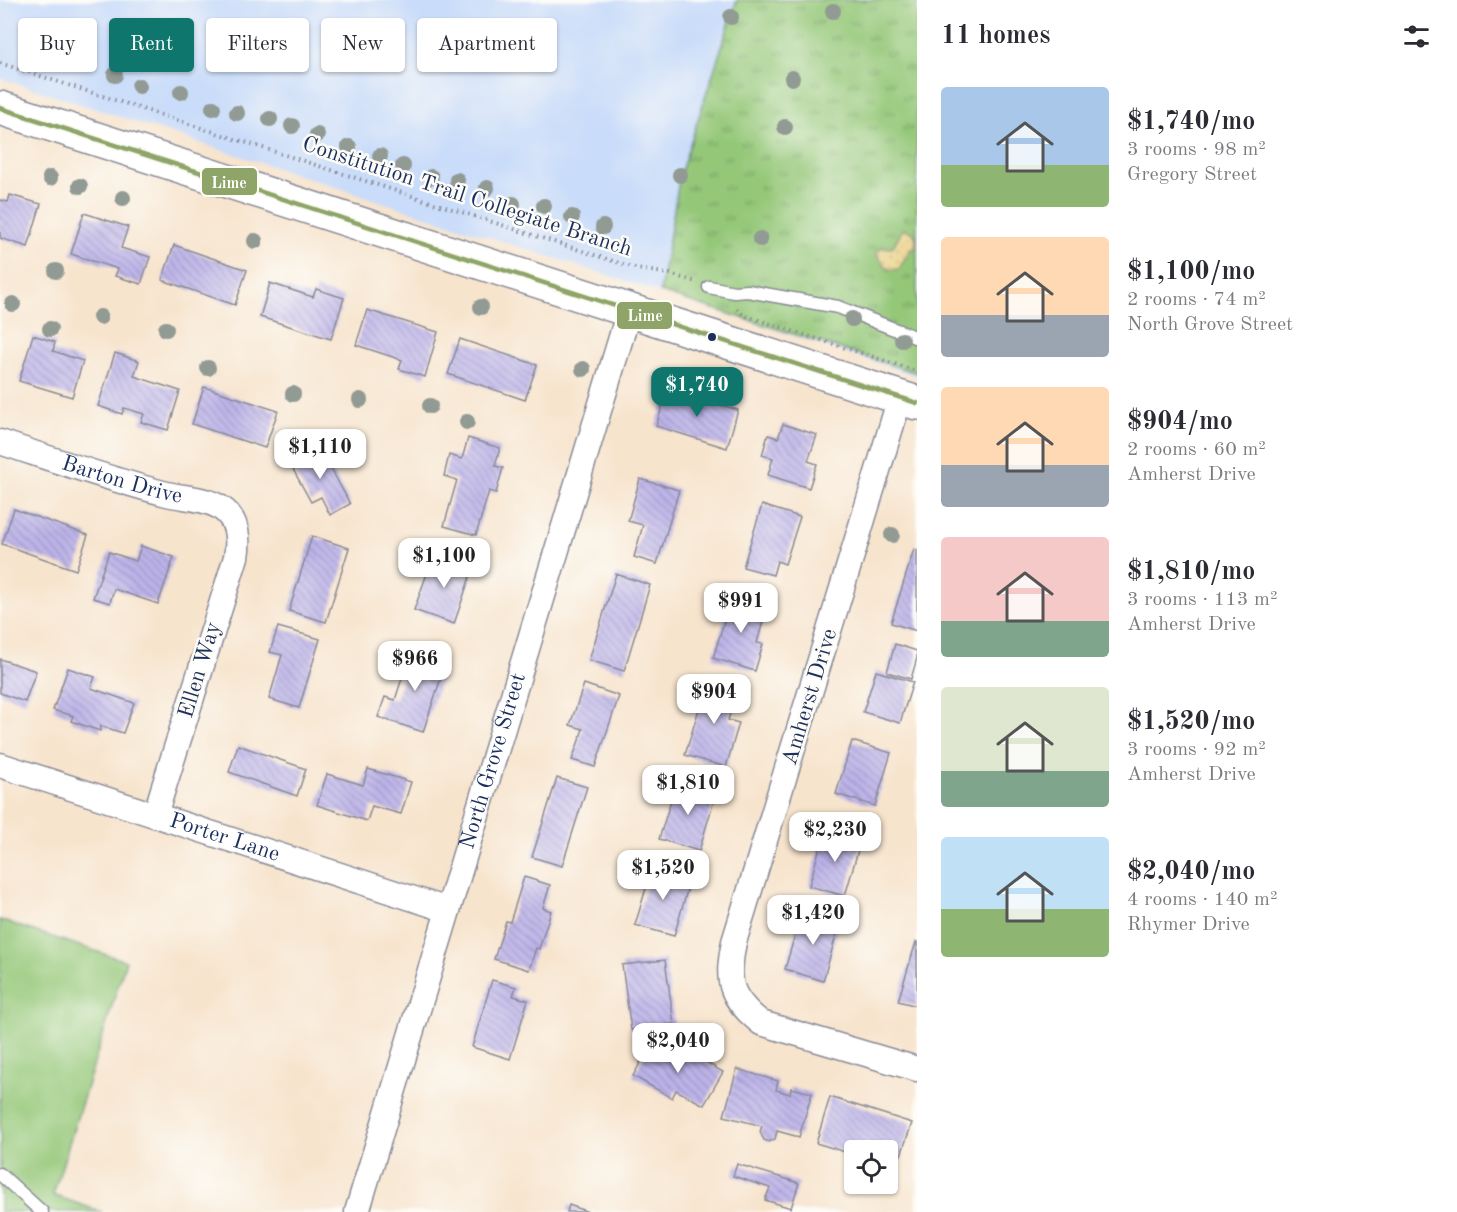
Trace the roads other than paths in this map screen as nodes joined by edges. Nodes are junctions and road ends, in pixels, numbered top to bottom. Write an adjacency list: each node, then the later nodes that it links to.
1 (0, 108): 3 (main road)
2 (709, 287): 4 (lane)
3 (628, 311): 5 (main road); 10 (street, North Grove Street)
4 (917, 338)
5 (911, 391): 11 (street, Amherst Drive)
6 (0, 442): 7 (street, Barton Drive)
7 (234, 526): 9 (street, Ellen Way)
8 (0, 765): 9 (street, Porter Lane)
9 (155, 814): 10 (street, Porter Lane)
10 (448, 910): 14 (street, North Grove Street)
11 (917, 1069)
12 (0, 1174): 13 (lane)
13 (42, 1212)
14 (357, 1212)

